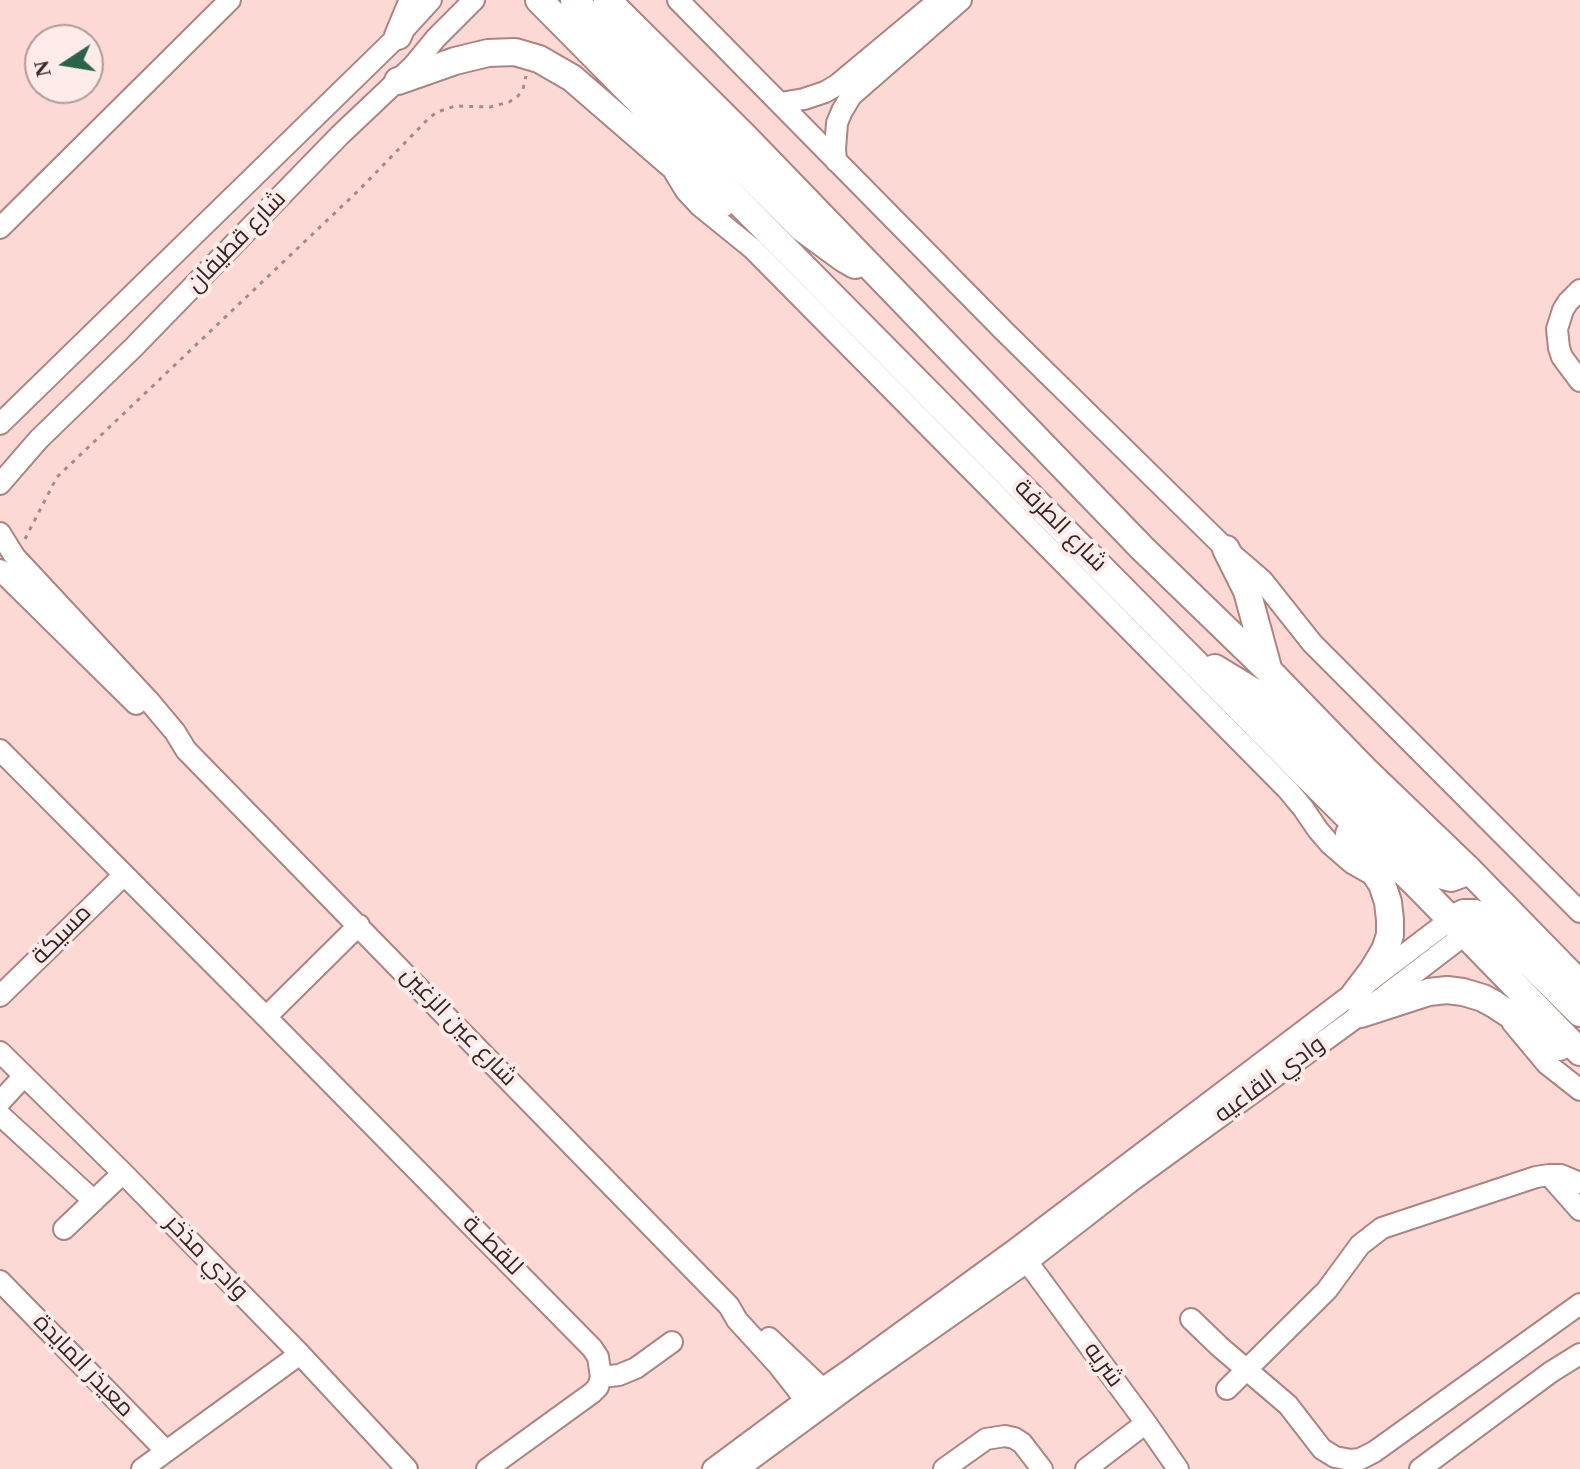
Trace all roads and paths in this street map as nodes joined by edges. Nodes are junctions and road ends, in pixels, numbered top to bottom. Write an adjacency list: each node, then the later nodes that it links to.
1 (230, 0): 19 (street)
2 (413, 0): 11 (main road)
3 (431, 0): 11 (street)
4 (474, 0): 13 (street, شارع قطيفان)
5 (539, 0): 20 (main road, شارع الطرفة)
6 (574, 0): 21 (main road)
7 (607, 0): 21 (main road, شارع الطرفة)
8 (678, 0): 15 (street)
9 (939, 0): 14 (street)
10 (961, 0): 16 (street)
11 (398, 36): 24 (street)
12 (526, 74): 28 (path)
13 (398, 81): 18 (main road); 25 (street, شارع قطيفان)
14 (825, 92): 15 (street); 16 (street)
15 (781, 103): 17 (street)
16 (842, 111): 17 (street)
17 (836, 161): 27 (street)
18 (669, 162): 20 (main road); 35 (street, شارع الطرفة)
19 (0, 228)
20 (780, 244): 29 (main road, شارع الطرفة)
21 (883, 280): 30 (main road, شارع الطرفة)
22 (1580, 290): 23 (street)
23 (1580, 381)
24 (0, 424)
25 (0, 484)
26 (0, 533): 28 (street, شارع عين الزغين)
27 (1226, 549): 30 (main road); 37 (street)
28 (8, 563): 39 (street, شارع عين الزغين)
29 (1187, 653): 32 (main road, شارع الطرفة); 33 (main road)
30 (1269, 671): 33 (main road, شارع الطرفة)
31 (0, 750): 34 (street, للقطــة)
32 (1304, 773): 35 (main road); 40 (main road, شارع الطرفة)
33 (1467, 868): 36 (main road, شارع الطرفة)
34 (124, 875): 42 (street, مسيكة); 46 (street, للقطــة)
35 (1378, 878): 43 (main road)
36 (1487, 888): 38 (street); 41 (main road, شارع الطرفة)
37 (1580, 912)
38 (1486, 919): 40 (main road); 45 (main road)
39 (359, 925): 46 (street); 71 (street, شارع عين الزغين)
40 (1457, 928): 43 (street, وادي القاعيه); 48 (main road, شارع الطرفة)
41 (1580, 984)
42 (0, 996)
43 (1358, 1004): 44 (main road); 60 (street, وادي القاعيه)
44 (1502, 1009): 49 (main road); 51 (street)
45 (1580, 1013)
46 (266, 1017): 69 (street, للقطــة)
47 (0, 1052): 50 (street, وادي مذخر)
48 (1580, 1052)
49 (1580, 1061)
50 (24, 1076): 52 (street); 54 (street, وادي مذخر)
51 (1580, 1090)
52 (0, 1102)
53 (0, 1115): 57 (street)
54 (123, 1173): 57 (street); 65 (street, وادي مذخر)
55 (1549, 1175): 56 (street); 58 (street); 68 (street)
56 (1580, 1183)
57 (94, 1201): 59 (street)
58 (1580, 1210)
59 (64, 1229)
60 (1022, 1255): 71 (street, وادي القاعيه); 72 (street, شريه)
61 (0, 1281): 73 (street, معيذر المايدة)
62 (1580, 1304): 68 (street)
63 (1191, 1319): 68 (street)
64 (672, 1342): 69 (street)
65 (300, 1354): 73 (street); 75 (street, وادي مذخر)
66 (1580, 1354): 83 (street)
67 (1580, 1365): 84 (street)
68 (1246, 1370): 70 (street)
69 (601, 1377): 76 (street)
70 (1227, 1389)
71 (819, 1400): 77 (street, وادي القاعيه); 78 (street, وادي القاعيه)
72 (1146, 1423): 81 (street); 82 (street, شريه)
73 (166, 1451): 74 (street)
74 (142, 1469)
75 (407, 1469)
76 (487, 1469)
77 (713, 1469)
78 (738, 1469)
79 (944, 1469): 80 (street)
80 (1042, 1469)
81 (1086, 1469)
82 (1178, 1469)
83 (1420, 1469)
84 (1438, 1469)

